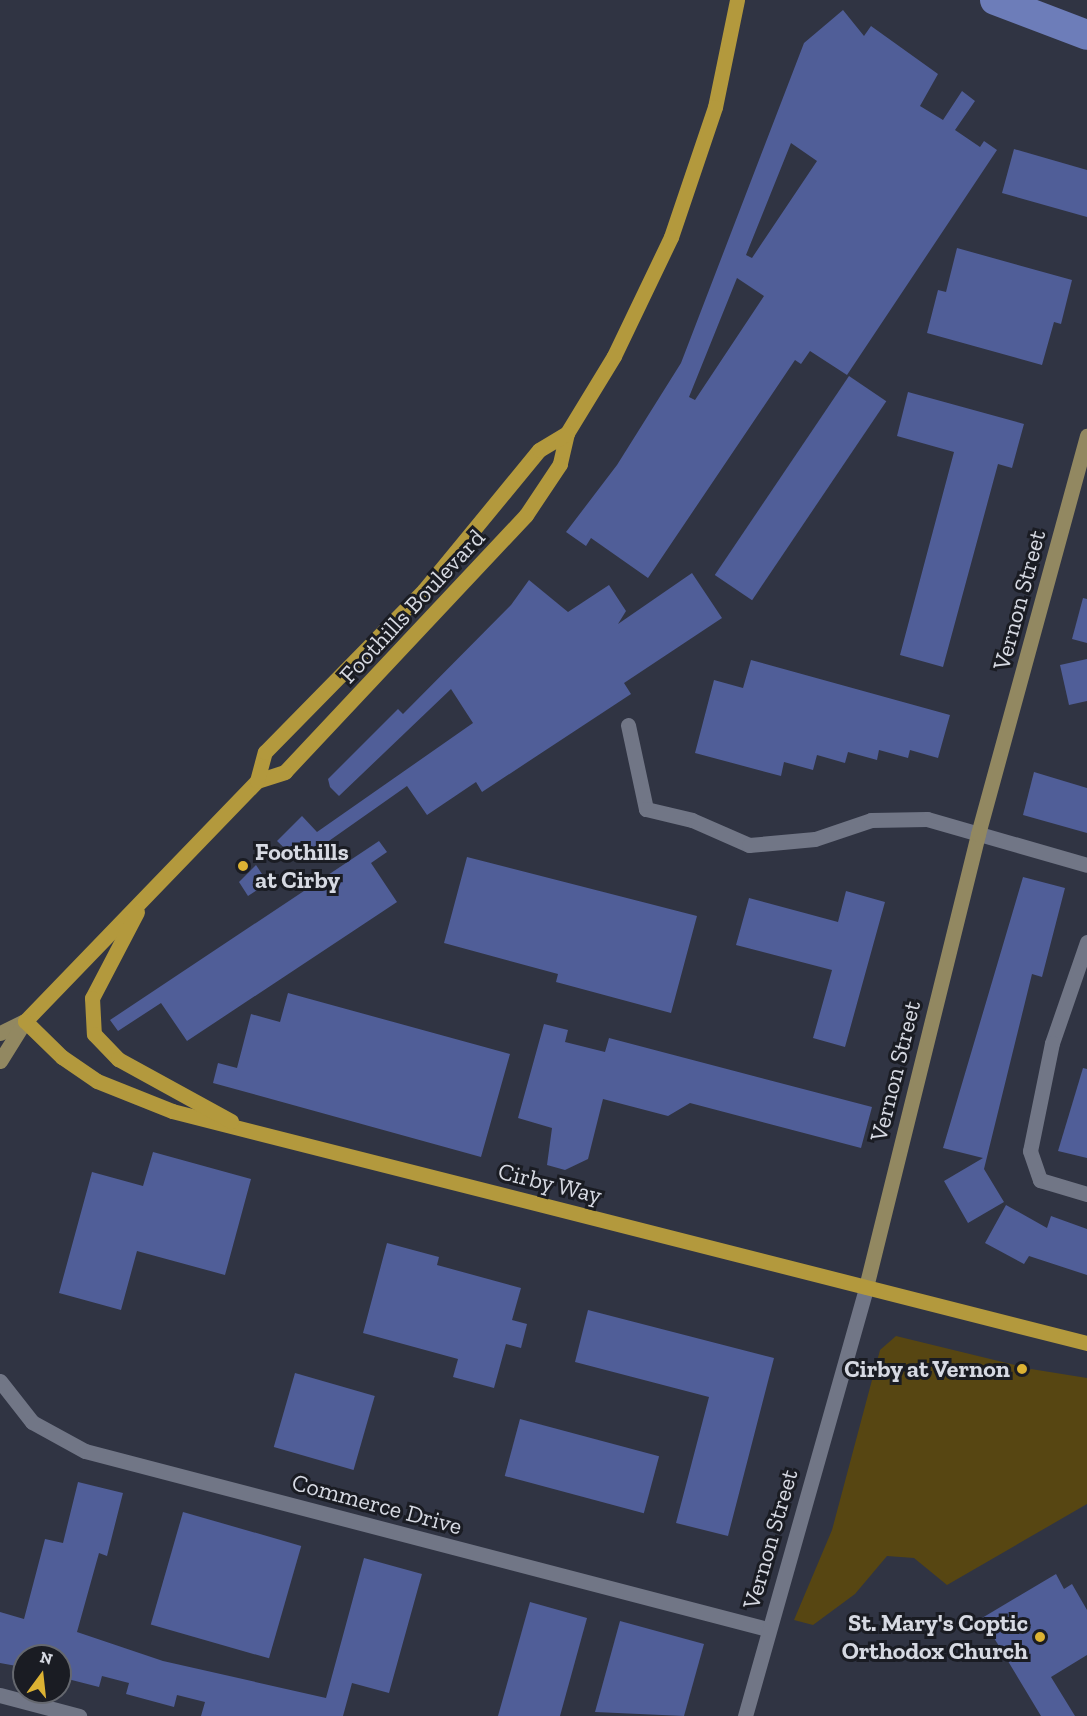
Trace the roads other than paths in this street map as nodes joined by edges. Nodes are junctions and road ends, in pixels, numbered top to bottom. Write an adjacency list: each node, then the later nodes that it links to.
1 (737, 0): 2 (main road, Foothills Boulevard)
2 (567, 433): 6 (main road, Foothills Boulevard); 6 (main road, Foothills Boulevard)
3 (1087, 436): 4 (main road, Vernon Street)
4 (1084, 456): 7 (main road, Vernon Street)
5 (628, 725): 7 (street)
6 (257, 781): 9 (main road, Foothills Boulevard)
7 (978, 834): 8 (street); 16 (main road, Vernon Street)
8 (1087, 865)
9 (147, 894): 11 (main road, Foothills Boulevard); 14 (main road)
10 (1087, 942): 15 (street)
11 (25, 1021): 12 (main road); 13 (main road); 14 (main road, Cirby Way)
12 (0, 1033)
13 (0, 1061)
14 (248, 1130): 16 (main road, Cirby Way)
15 (1087, 1194)
16 (866, 1287): 17 (main road, Cirby Way); 19 (street, Vernon Street)
17 (1087, 1343)
18 (0, 1381): 19 (street, Commerce Drive)
19 (767, 1629): 23 (street, Vernon Street)
20 (0, 1695): 21 (street)
21 (57, 1713): 22 (street)
22 (79, 1716)
23 (745, 1716)

